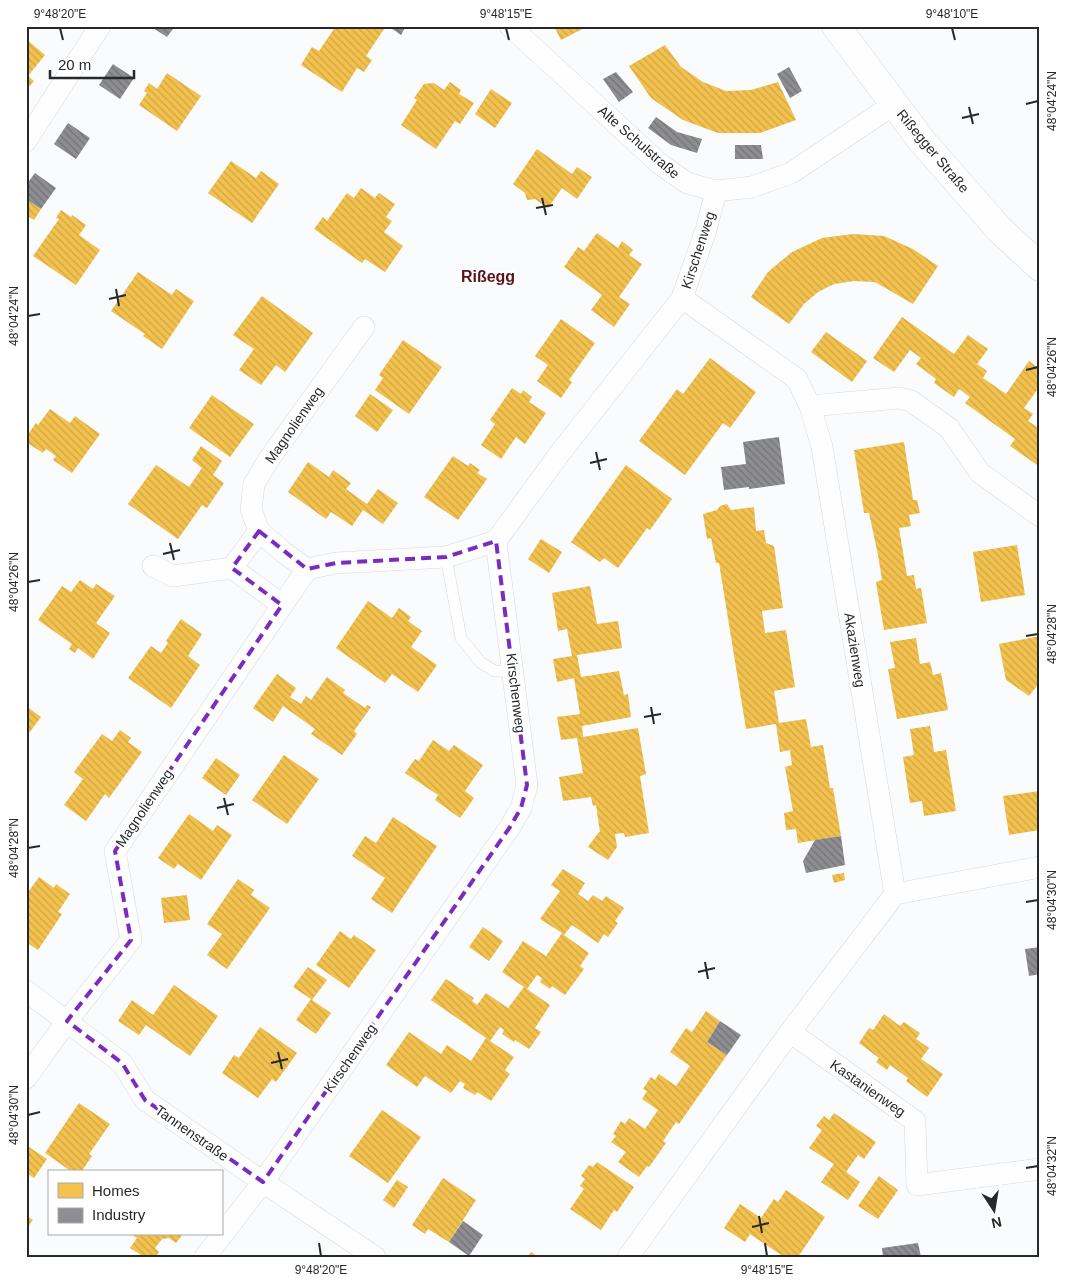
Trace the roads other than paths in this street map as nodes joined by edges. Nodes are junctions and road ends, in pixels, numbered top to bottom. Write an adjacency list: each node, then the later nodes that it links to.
1 (100, 26): 5 (street)
2 (510, 26): 6 (street, Alte Schulstraße)
3 (836, 26): 4 (street, Rißegger Straße)
4 (894, 105): 6 (street, Alte Schulstraße); 7 (street, Rißegger Straße)
5 (26, 141)
6 (716, 191): 8 (street, Kirschenweg)
7 (1040, 267)
8 (682, 298): 10 (street, Akazienweg); 13 (street, Kirschenweg)
9 (364, 326): 12 (street, Magnolienweg)
10 (810, 406): 11 (street); 21 (street, Akazienweg)
11 (1040, 516)
12 (259, 531): 16 (street); 17 (street)
13 (496, 541): 14 (street); 19 (street, Kirschenweg)
14 (446, 557): 17 (street); 19 (lane)
15 (152, 566): 16 (street)
16 (232, 568): 18 (street)
17 (306, 569): 18 (street, Magnolienweg)
18 (282, 606): 23 (street, Magnolienweg)
19 (514, 672): 27 (street, Kirschenweg)
20 (1040, 867): 21 (street)
21 (895, 894): 24 (street)
22 (26, 991): 23 (street, Tannenstraße)
23 (67, 1021): 25 (street, Magnolienweg); 27 (street, Tannenstraße)
24 (790, 1032): 26 (street, Kastanienweg); 32 (street)
25 (26, 1078)
26 (1040, 1169)
27 (263, 1182): 28 (street, Kirschenweg); 31 (street, Tannenstraße)
28 (222, 1235)
29 (221, 1236): 30 (street, Kirschenweg)
30 (205, 1257)
31 (374, 1257)
32 (628, 1257)

